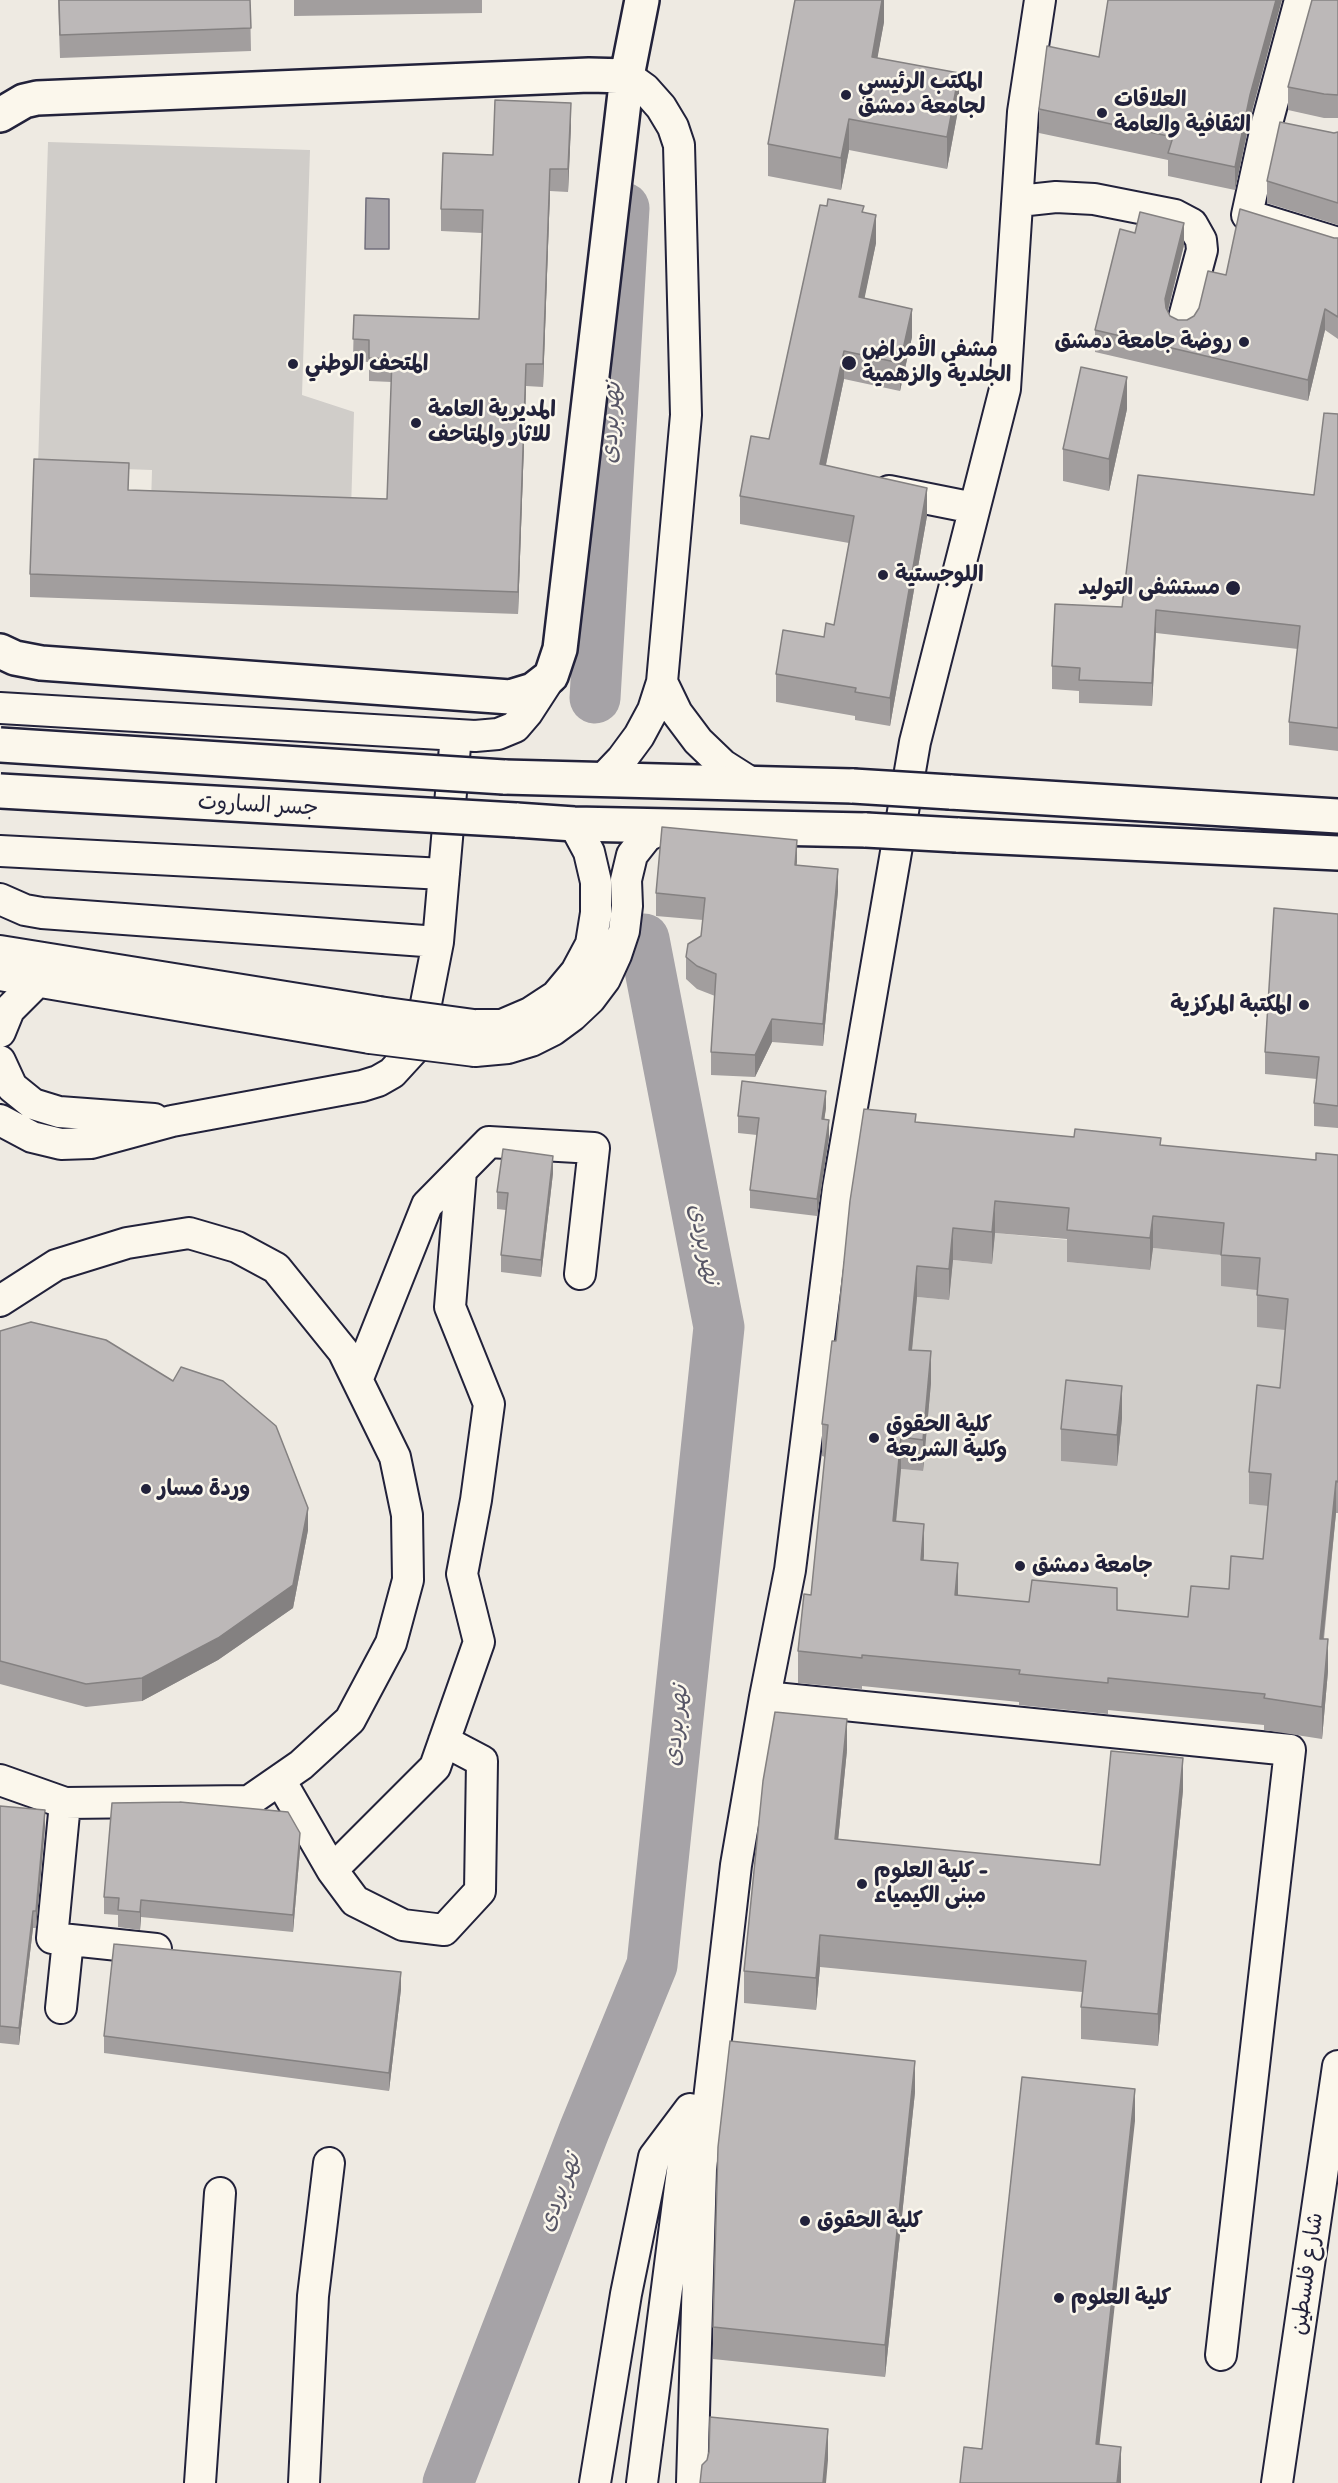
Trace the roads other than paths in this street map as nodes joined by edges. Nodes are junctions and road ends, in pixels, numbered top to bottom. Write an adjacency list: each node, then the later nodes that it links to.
1 (642, 0): 4 (main road)
2 (1040, 0): 8 (street)
3 (1300, 0): 6 (street)
4 (627, 76): 5 (main road); 14 (main road); 15 (street)
5 (0, 115)
6 (1267, 123): 7 (street); 9 (street)
7 (1298, 130)
8 (1018, 201): 10 (street); 12 (street)
9 (1338, 243)
10 (1182, 326)
11 (866, 486): 12 (street)
12 (974, 508): 43 (street)
13 (0, 651): 14 (main road)
14 (550, 676): 17 (street)
15 (662, 682): 19 (street); 20 (street)
16 (0, 708): 17 (street)
17 (456, 735): 27 (street)
18 (0, 745): 19 (main road, جسر الساروت, bridge)
19 (602, 780): 20 (main road, جسر الساروت)
20 (753, 784): 22 (main road, جسر الساروت, bridge)
21 (0, 791): 23 (main road, جسر الساروت, bridge)
22 (1338, 816)
23 (574, 824): 24 (main road, جسر الساروت); 35 (street)
24 (669, 825): 26 (main road, جسر الساروت, bridge); 35 (street)
25 (0, 851): 27 (street)
26 (1338, 854)
27 (444, 874): 29 (street)
28 (0, 898): 29 (street)
29 (438, 942): 38 (street)
30 (0, 951): 33 (street)
31 (0, 975): 32 (street)
32 (37, 982): 33 (street); 34 (street)
33 (374, 1025): 35 (street, bridge)
34 (0, 1032)
35 (474, 1038)
36 (0, 1061): 38 (street)
37 (0, 1120): 38 (street)
38 (172, 1121)
39 (461, 1170): 40 (street); 42 (street); 44 (street)
40 (580, 1274)
41 (0, 1301): 42 (street)
42 (358, 1378): 46 (street)
43 (765, 1697): 56 (street); 61 (street)
44 (444, 1741): 48 (street); 48 (street)
45 (0, 1780): 47 (street)
46 (280, 1780): 47 (street); 48 (street)
47 (65, 1803): 49 (street)
48 (332, 1870)
49 (68, 1940): 50 (street); 51 (street)
50 (185, 1952)
51 (61, 2008)
52 (1338, 2066): 55 (street, شارع فلسطين)
53 (329, 2163): 58 (street)
54 (220, 2193): 57 (street)
55 (1325, 2241): 62 (street, شارع فلسطين)
56 (1221, 2355)
57 (200, 2483)
58 (304, 2483)
59 (595, 2483): 60 (street)
60 (642, 2483)
61 (692, 2483)
62 (1277, 2483)

